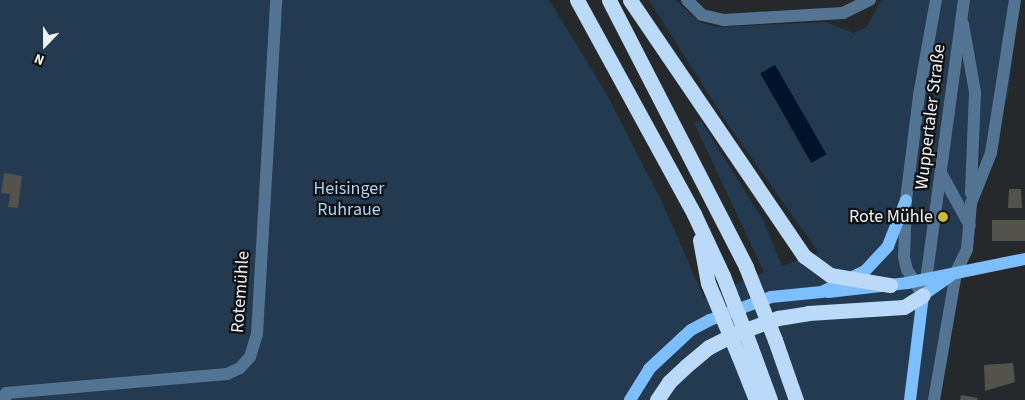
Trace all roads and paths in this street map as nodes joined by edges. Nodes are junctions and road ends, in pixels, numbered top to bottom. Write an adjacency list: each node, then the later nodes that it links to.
1 (276, 0): 23 (street, Rotemühle)
2 (578, 0): 14 (highway)
3 (609, 0): 28 (highway, bridge)
4 (630, 0): 18 (highway)
5 (687, 0): 6 (street)
6 (870, 0)
7 (936, 0): 12 (street, Wuppertaler Straße)
8 (964, 0): 10 (street, Wuppertaler Straße)
9 (1015, 0): 13 (street)
10 (961, 15): 11 (street, Wuppertaler Straße); 13 (street)
11 (941, 173): 15 (street); 19 (street, Wuppertaler Straße)
12 (906, 200): 18 (main road); 19 (street, Wuppertaler Straße)
13 (970, 203): 15 (street)
14 (694, 214): 26 (highway, bridge); 27 (highway, bridge)
15 (970, 226): 17 (street)
16 (1025, 260): 17 (main road)
17 (956, 272): 19 (main road); 22 (main road); 30 (street)
18 (847, 278): 20 (highway); 21 (main road)
19 (920, 280): 20 (main road); 22 (street, Wuppertaler Straße)
20 (890, 285): 21 (main road)
21 (822, 292): 24 (main road)
22 (924, 295): 25 (highway); 29 (main road)
23 (5, 400)
24 (630, 400)
25 (657, 400)
26 (756, 400)
27 (770, 400)
28 (796, 400)
29 (910, 400)
30 (934, 400)

